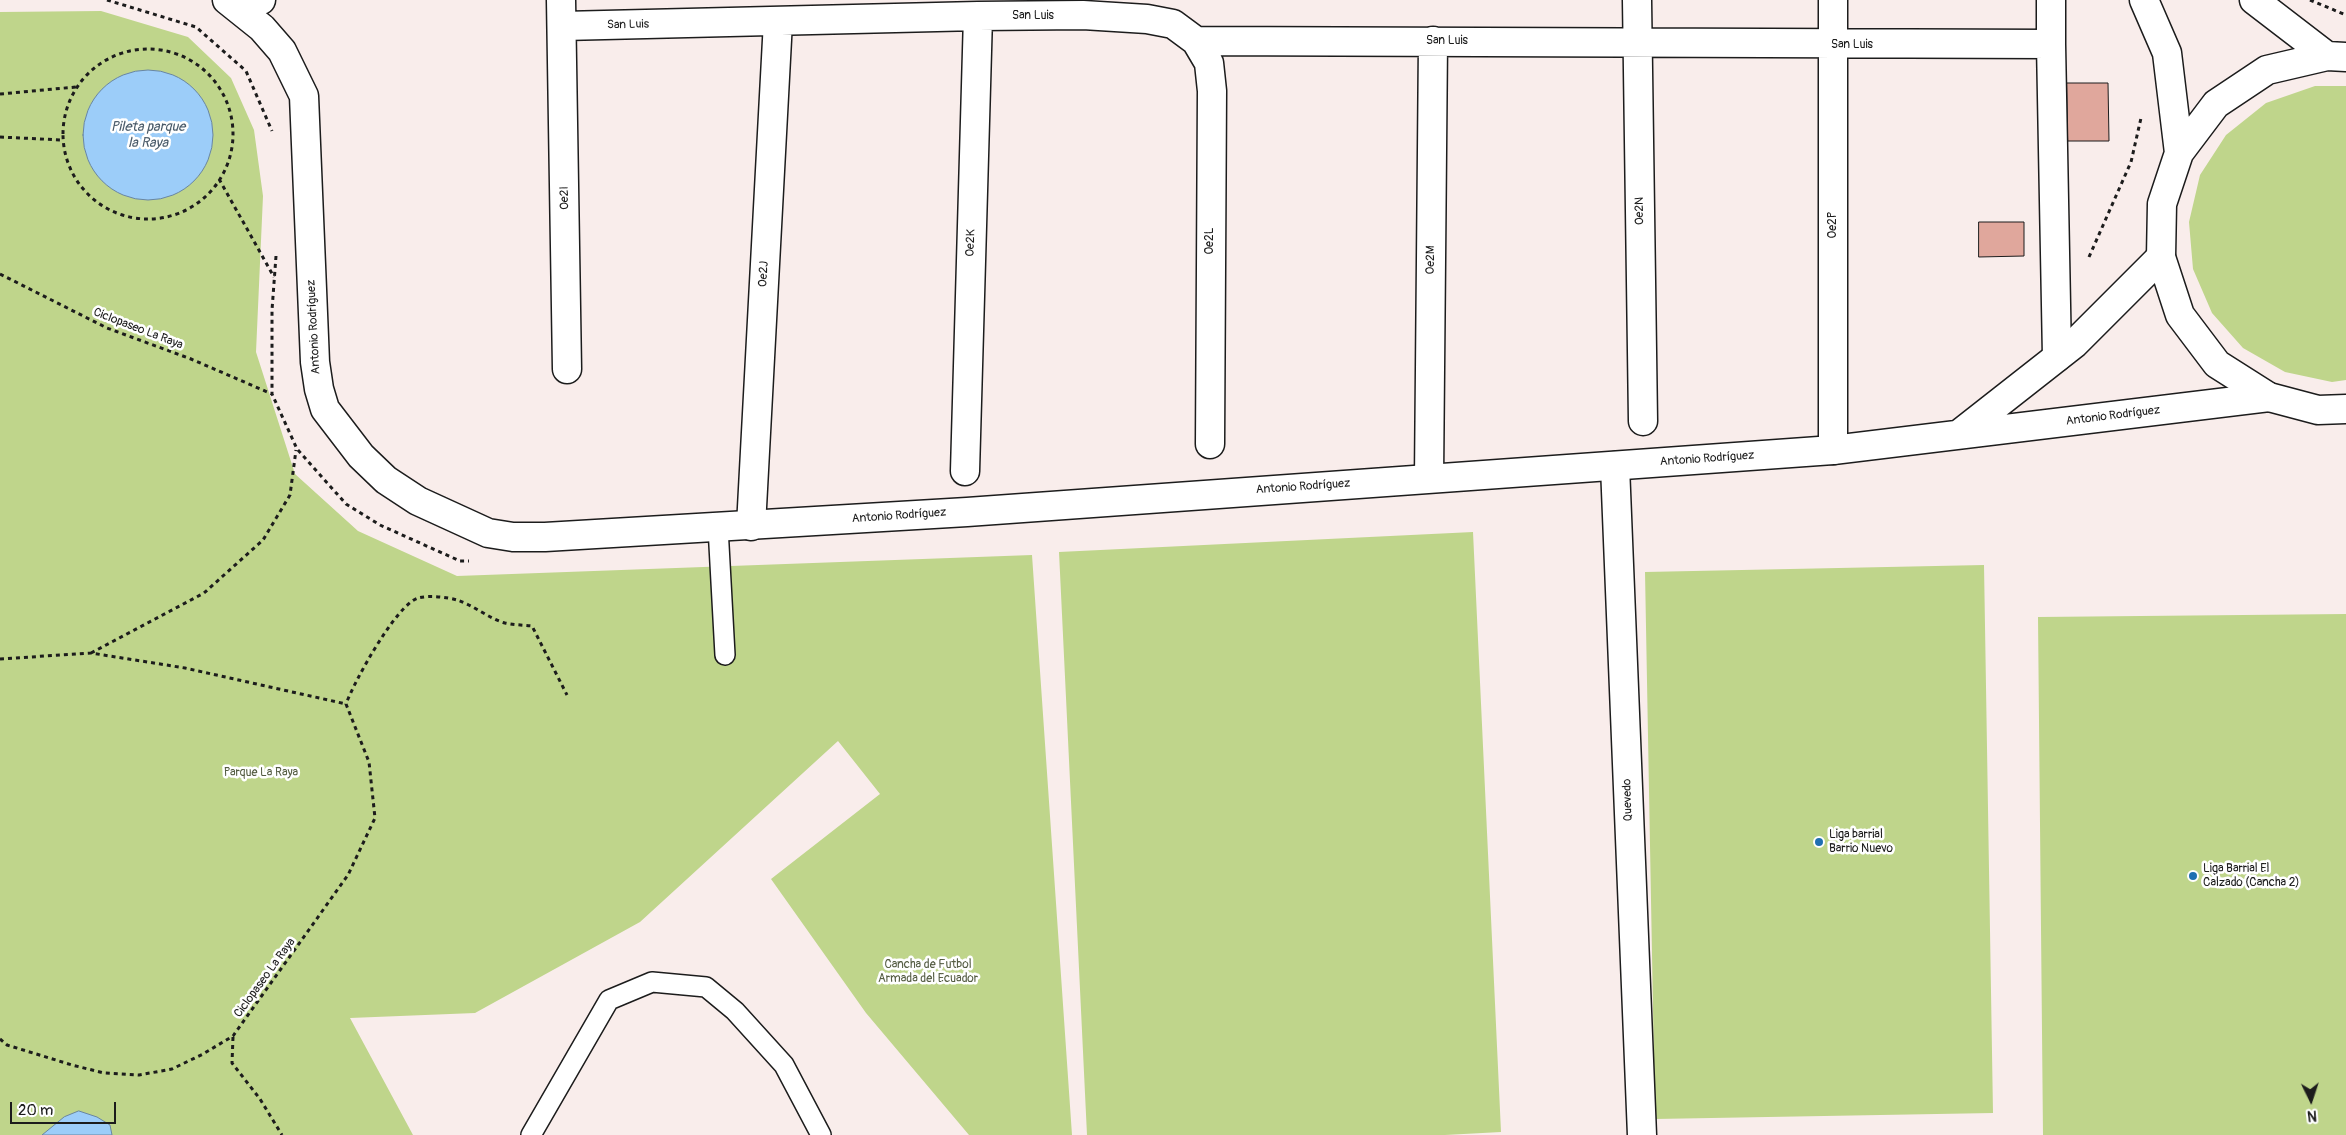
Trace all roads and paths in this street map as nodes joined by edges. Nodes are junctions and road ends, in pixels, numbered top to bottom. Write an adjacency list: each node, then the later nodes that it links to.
1 (1637, 0): 14 (street, Oe2N)
2 (1833, 0): 16 (street, Oe2P)
3 (2051, 0): 15 (street)
4 (2144, 0): 23 (street)
5 (2254, 0): 17 (street)
6 (2310, 0): 10 (path)
7 (242, 2): 45 (street, Antonio Rodríguez)
8 (772, 11): 9 (street, San Luis); 11 (street, San Luis); 44 (street, Oe2J)
9 (562, 13): 30 (street, Oe2I)
10 (2346, 15)
11 (978, 16): 12 (street, San Luis); 42 (street, Oe2K)
12 (1196, 41): 13 (street, San Luis); 38 (street, Oe2L)
13 (1433, 41): 14 (street, San Luis); 43 (street, Oe2M)
14 (1637, 42): 16 (street, San Luis); 35 (street, Oe2N)
15 (2050, 44): 16 (street, San Luis); 29 (street)
16 (1833, 45): 40 (street, Oe2P)
17 (2336, 57): 23 (street)
18 (76, 87): 19 (path); 22 (path); 24 (path)
19 (0, 94)
20 (2142, 116): 26 (path)
21 (0, 137): 22 (path)
22 (62, 140): 24 (path)
23 (2179, 153): 25 (street)
24 (220, 179): 28 (path)
25 (2161, 257): 29 (street); 32 (street)
26 (2086, 264)
27 (0, 274): 31 (path, Ciclopaseo La Raya)
28 (274, 278)
29 (2057, 357): 37 (street)
30 (567, 369)
31 (272, 394)
32 (2269, 397): 34 (street); 37 (street, Antonio Rodríguez)
33 (2346, 408): 34 (street)
34 (2318, 410): 36 (street)
35 (1643, 421)
36 (2346, 430)
37 (1958, 435): 40 (street, Antonio Rodríguez)
38 (1210, 444)
39 (296, 449): 46 (path)
40 (1833, 450): 41 (street, Antonio Rodríguez)
41 (1615, 466): 43 (street, Antonio Rodríguez); 56 (street, Quevedo)
42 (965, 470)
43 (1429, 478): 44 (street, Antonio Rodríguez)
44 (751, 526): 45 (street, Antonio Rodríguez)
45 (718, 527): 47 (lane)
46 (90, 653): 48 (path); 50 (path)
47 (725, 655)
48 (0, 659)
49 (566, 695): 50 (path)
50 (346, 704): 51 (path, Ciclopaseo La Raya)
51 (232, 1036): 52 (path, Ciclopaseo La Raya); 53 (path)
52 (0, 1040)
53 (282, 1135)
54 (530, 1135): 55 (lane)
55 (821, 1135)
56 (1642, 1135)

